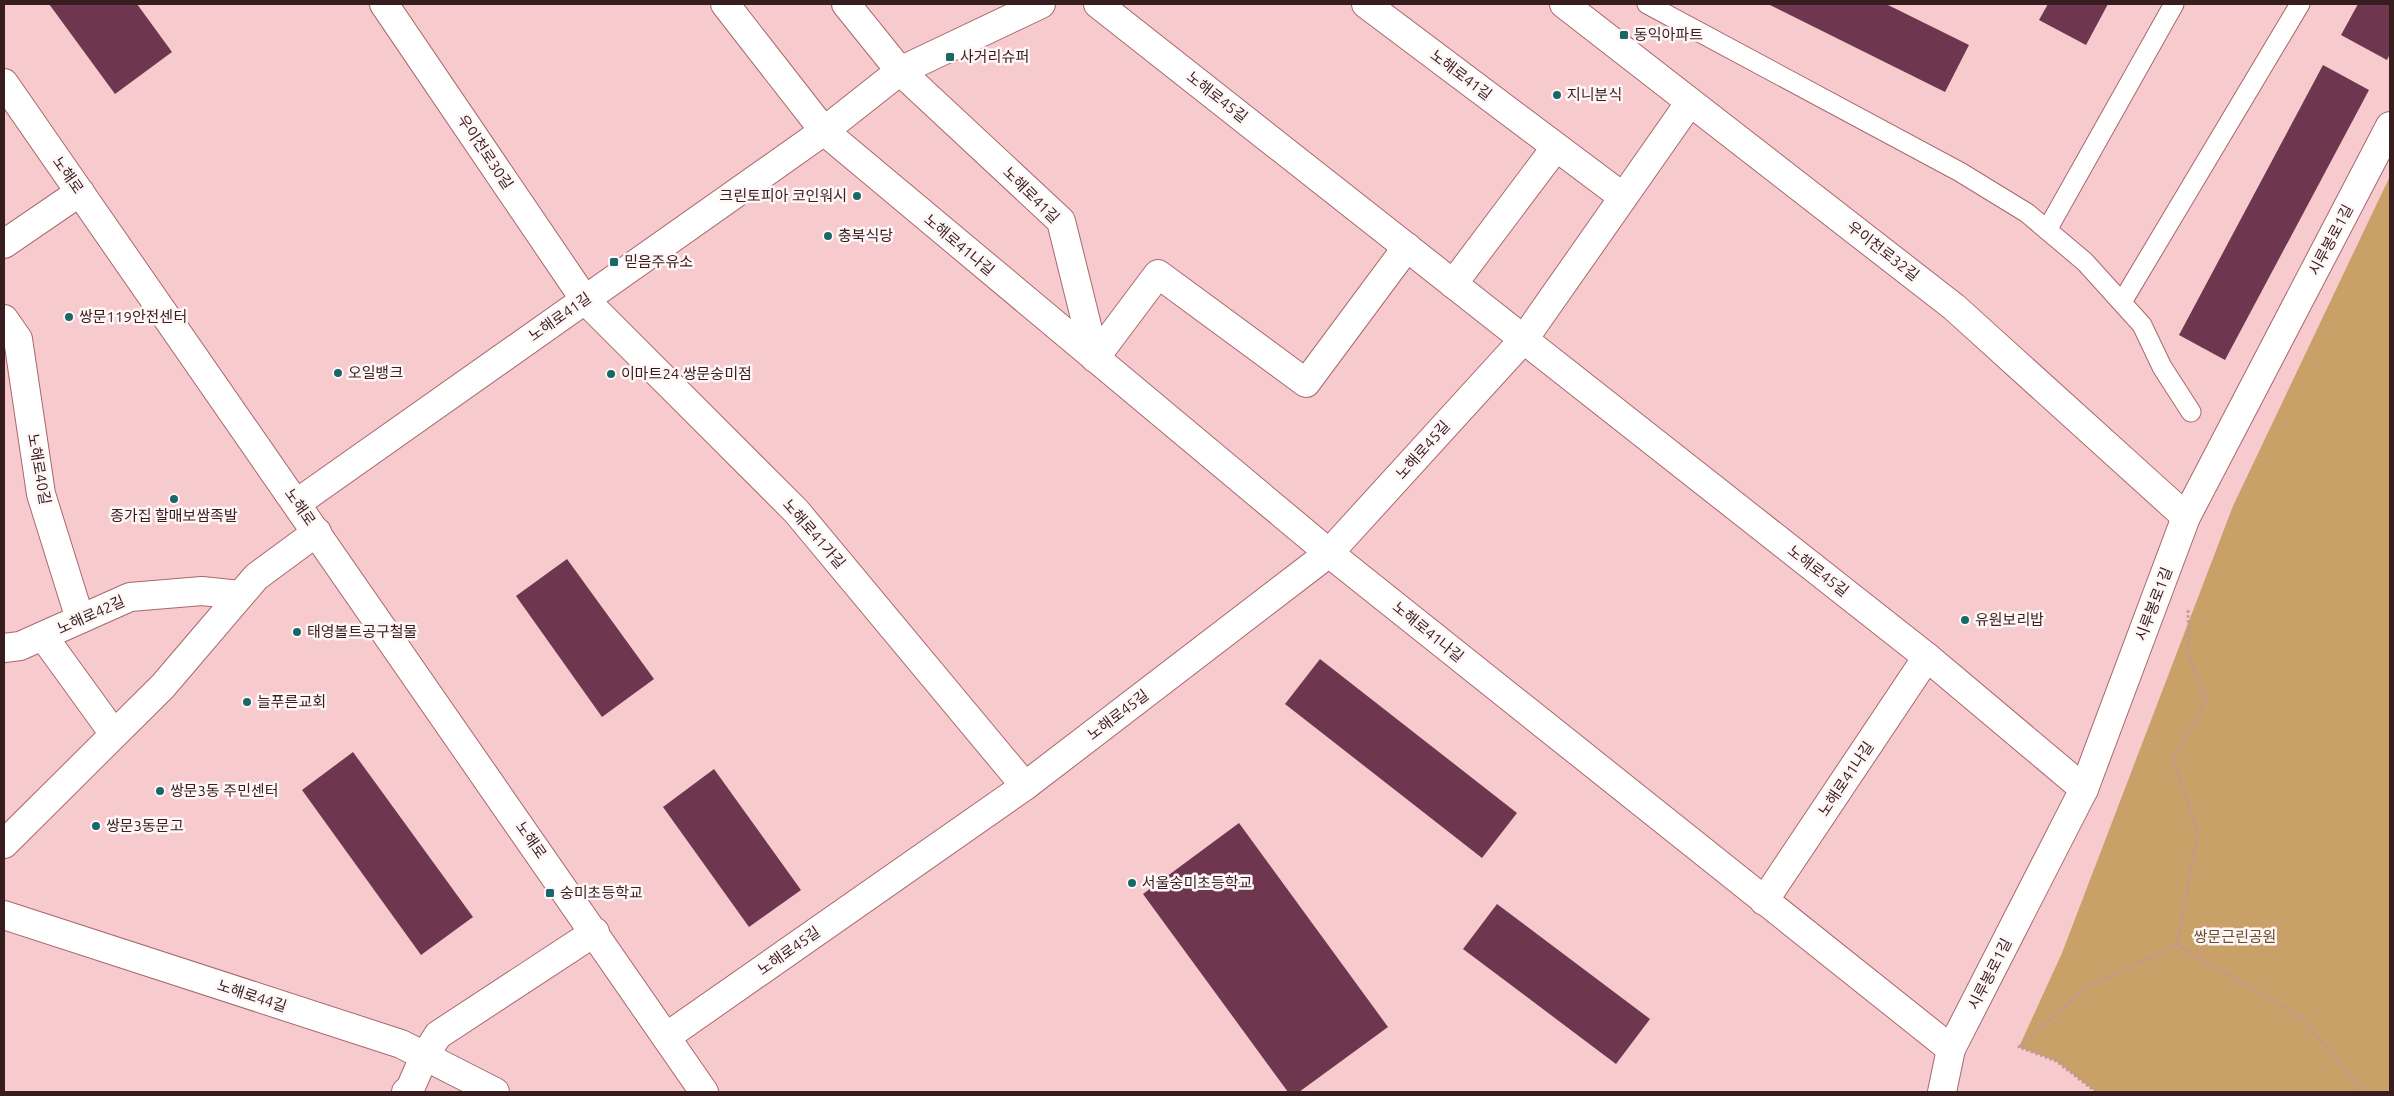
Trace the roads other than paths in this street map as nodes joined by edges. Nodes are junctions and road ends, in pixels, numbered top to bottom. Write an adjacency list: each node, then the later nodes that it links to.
1 (384, 4): 23 (street, 우이천로30길)
2 (725, 4): 15 (street)
3 (846, 4): 11 (street, 노해로41길)
4 (1041, 4): 11 (street, 노해로41길)
5 (1098, 4): 21 (street, 노해로45길)
6 (1366, 4): 16 (street, 노해로41길)
7 (1647, 4): 19 (lane)
8 (2174, 4): 19 (lane)
9 (2300, 4): 24 (lane)
10 (1575, 7): 13 (street, 우이천로32길)
11 (900, 71): 15 (street, 노해로41길); 27 (street, 노해로41길)
12 (4, 83): 17 (street, 노해로)
13 (1690, 102): 18 (street, 노해로45길); 30 (street, 우이천로32길)
14 (2390, 126): 30 (street, 시루봉로1길)
15 (824, 131): 23 (street, 노해로41길); 27 (street, 노해로41나길)
16 (1556, 147): 18 (street, 노해로41길); 22 (street)
17 (80, 192): 20 (street); 29 (street, 노해로)
18 (1624, 197): 26 (street, 노해로45길)
19 (2047, 230): 24 (lane)
20 (4, 244)
21 (1408, 248): 22 (street, 노해로45길); 27 (street)
22 (1453, 284): 26 (street, 노해로45길)
23 (585, 300): 29 (street, 노해로41길); 39 (street, 노해로41가길)
24 (2122, 302): 28 (lane)
25 (4, 319): 34 (street, 노해로40길)
26 (1524, 339): 32 (street, 노해로45길); 37 (street, 노해로45길)
27 (1095, 358): 32 (street, 노해로41나길)
28 (2191, 412)
29 (297, 504): 31 (street, 노해로)
30 (2186, 516): 40 (street, 시루봉로1길)
31 (317, 532): 33 (street); 44 (street, 노해로)
32 (1329, 553): 39 (street, 노해로45길); 42 (street, 노해로41나길)
33 (240, 595): 34 (street, 노해로42길); 38 (street)
34 (80, 619): 35 (street, 노해로42길)
35 (44, 636): 36 (street, 노해로42길); 38 (street)
36 (4, 648)
37 (1927, 657): 40 (street, 노해로45길); 42 (street, 노해로41나길)
38 (114, 734): 41 (street)
39 (1025, 786): 45 (street, 노해로45길)
40 (2084, 789): 46 (street, 시루봉로1길)
41 (4, 844)
42 (1764, 900): 46 (street, 노해로41나길)
43 (4, 915): 47 (street, 노해로44길)
44 (595, 932): 45 (street, 노해로); 47 (street)
45 (666, 1037): 50 (street, 노해로)
46 (1951, 1049): 51 (street, 시루봉로1길)
47 (424, 1056): 48 (street); 49 (street, 노해로44길)
48 (406, 1092)
49 (495, 1092)
50 (704, 1092)
51 (1942, 1092)

